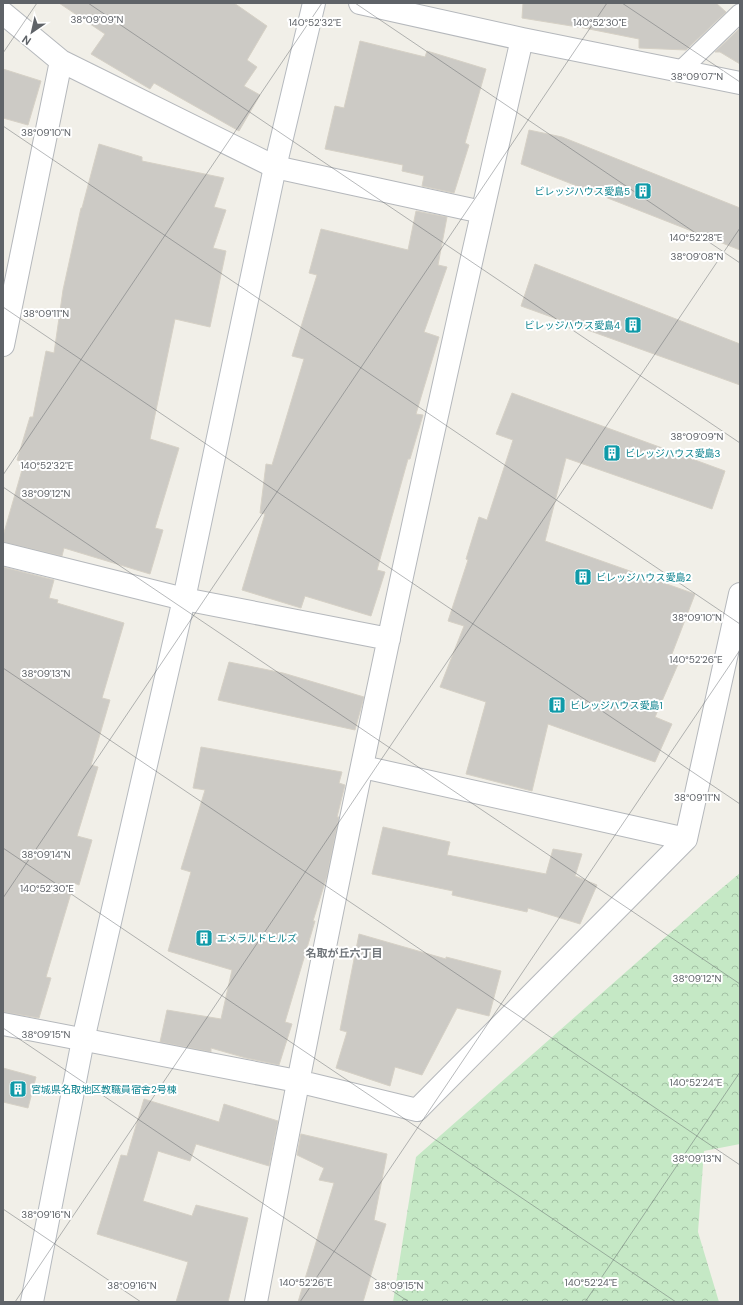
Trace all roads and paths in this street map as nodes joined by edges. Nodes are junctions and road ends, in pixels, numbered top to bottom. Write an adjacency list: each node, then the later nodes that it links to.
1 (314, 3): 9 (street)
2 (360, 3): 5 (street)
3 (3, 13): 6 (street)
4 (740, 13): 7 (lane)
5 (522, 39): 7 (street); 10 (street)
6 (61, 61): 9 (street); 11 (street)
7 (681, 70): 8 (street)
8 (740, 83)
9 (275, 167): 10 (street); 14 (street)
10 (482, 212): 15 (street)
11 (3, 345)
12 (3, 554): 14 (street)
13 (740, 594): 17 (street)
14 (184, 599): 15 (street); 19 (street)
15 (389, 639): 16 (street)
16 (363, 767): 17 (street); 20 (street)
17 (686, 839): 20 (street)
18 (3, 1024): 19 (street)
19 (82, 1040): 20 (street); 21 (street)
20 (297, 1082): 22 (street)
21 (32, 1302)
22 (256, 1302)

